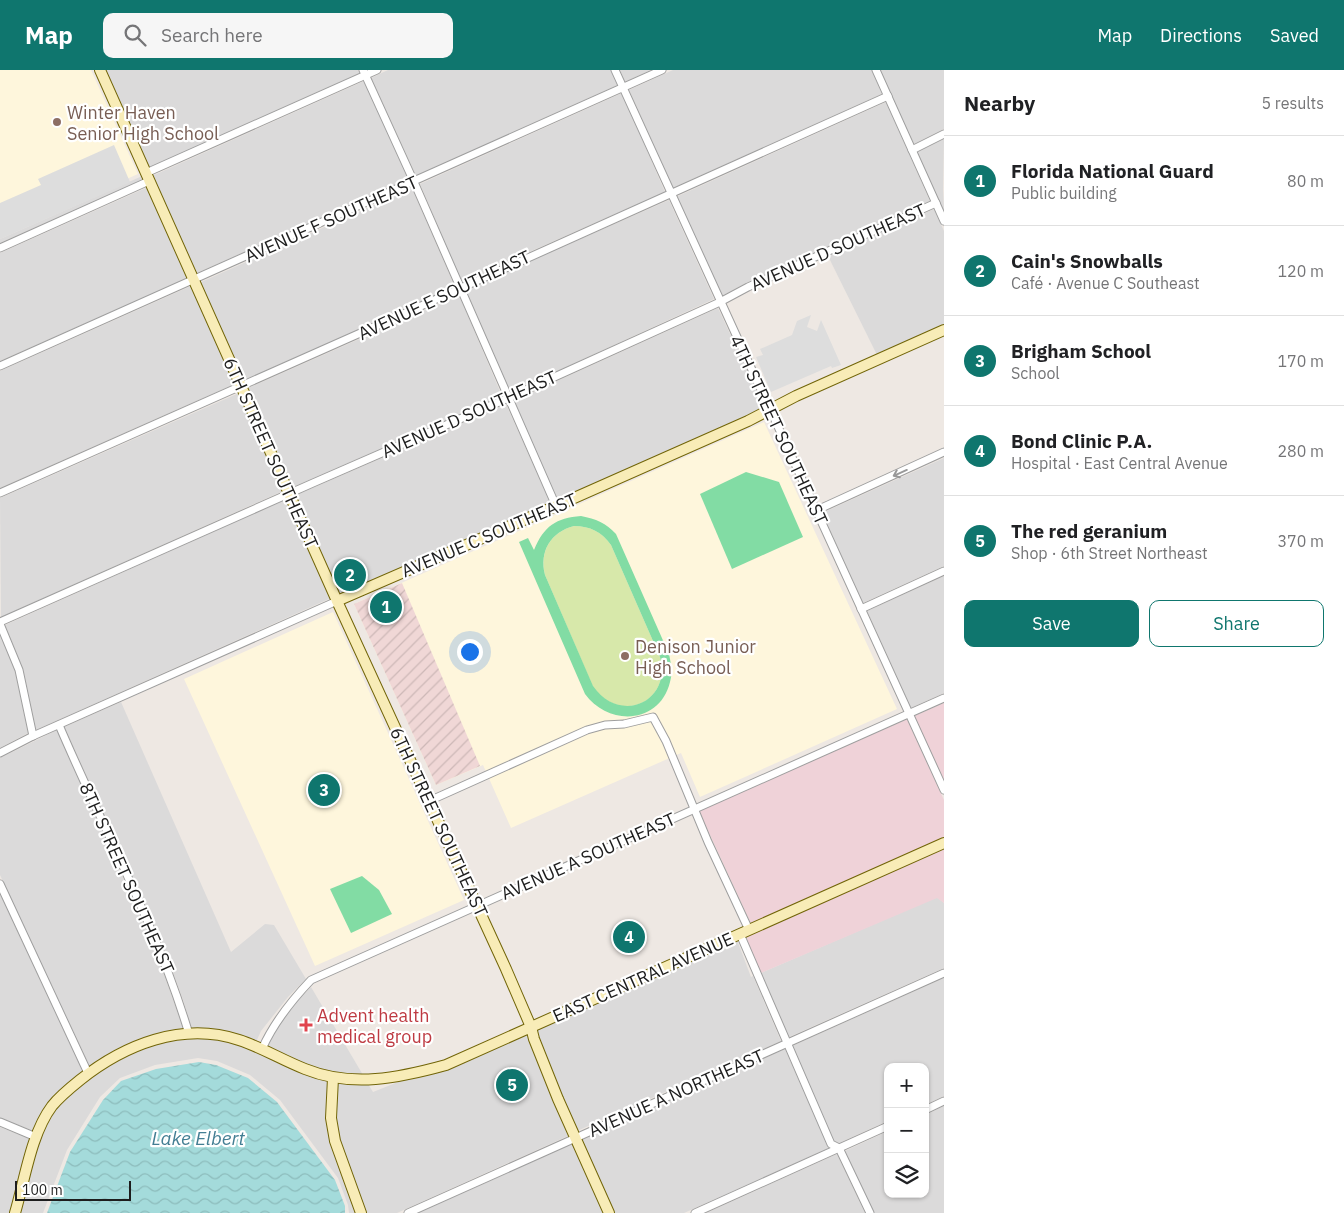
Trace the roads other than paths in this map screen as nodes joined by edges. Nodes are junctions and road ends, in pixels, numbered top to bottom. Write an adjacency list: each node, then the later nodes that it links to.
1 (100, 70): 11 (street, 6TH STREET SOUTHEAST)
2 (377, 70): 6 (street)
3 (615, 70): 7 (street, 4TH STREET SOUTHEAST)
4 (662, 70): 7 (street, AVENUE F SOUTHEAST)
5 (876, 70): 8 (street)
6 (364, 73): 11 (street); 12 (street)
7 (623, 88): 12 (street, AVENUE F SOUTHEAST); 13 (street, 4TH STREET SOUTHEAST)
8 (888, 96): 10 (street); 13 (street, AVENUE E SOUTHEAST)
9 (944, 134): 10 (street)
10 (912, 150): 14 (street)
11 (148, 177): 16 (street); 17 (street, 6TH STREET SOUTHEAST)
12 (414, 182): 17 (street, AVENUE F SOUTHEAST); 18 (street)
13 (671, 194): 18 (street, AVENUE E SOUTHEAST); 19 (street, 4TH STREET SOUTHEAST)
14 (936, 203): 15 (street); 19 (street, AVENUE D SOUTHEAST)
15 (944, 221)
16 (0, 248)
17 (193, 280): 21 (street, AVENUE F SOUTHEAST); 22 (street, 6TH STREET SOUTHEAST)
18 (461, 289): 22 (street, AVENUE E SOUTHEAST); 23 (street)
19 (720, 302): 23 (street, AVENUE D SOUTHEAST); 24 (street, 4TH STREET SOUTHEAST)
20 (944, 330): 24 (street, AVENUE C SOUTHEAST)
21 (0, 366)
22 (240, 387): 26 (street, AVENUE E SOUTHEAST); 27 (street, 6TH STREET SOUTHEAST)
23 (508, 398): 27 (street, AVENUE D SOUTHEAST); 28 (street)
24 (770, 409): 28 (street, AVENUE C SOUTHEAST); 29 (street, 4TH STREET SOUTHEAST)
25 (944, 452): 29 (street, one-way to 29)
26 (0, 493)
27 (289, 494): 31 (street, 6TH STREET SOUTHEAST); 33 (street, AVENUE D SOUTHEAST)
28 (556, 506): 31 (street, AVENUE C SOUTHEAST)
29 (816, 510): 32 (street, 4TH STREET SOUTHEAST)
30 (944, 571): 32 (street)
31 (337, 601): 36 (street, AVENUE C SOUTHEAST); 40 (street, 6TH STREET SOUTHEAST)
32 (861, 609): 35 (street, 4TH STREET SOUTHEAST)
33 (0, 623): 37 (street)
34 (944, 698): 35 (street, AVENUE A SOUTHEAST)
35 (909, 714): 39 (street, 4TH STREET SOUTHEAST); 41 (street, AVENUE A SOUTHEAST)
36 (59, 725): 37 (street, AVENUE C SOUTHEAST); 48 (street, 8TH STREET SOUTHEAST)
37 (33, 736): 38 (street, AVENUE C SOUTHEAST)
38 (0, 753)
39 (944, 790)
40 (429, 801): 41 (street); 44 (street, 6TH STREET SOUTHEAST)
41 (694, 809): 44 (street, AVENUE A SOUTHEAST); 45 (street)
42 (944, 843): 45 (street, EAST CENTRAL AVENUE)
43 (0, 884): 51 (street)
44 (477, 905): 47 (street, 6TH STREET SOUTHEAST); 50 (street, AVENUE A SOUTHEAST)
45 (744, 932): 47 (street, EAST CENTRAL AVENUE); 49 (street)
46 (944, 973): 49 (street, AVENUE A NORTHEAST)
47 (531, 1027): 52 (street, EAST CENTRAL AVENUE); 58 (street, 6TH STREET SOUTHEAST)
48 (189, 1034): 50 (street, EAST CENTRAL AVENUE); 51 (street, EAST CENTRAL AVENUE)
49 (787, 1043): 58 (street, AVENUE A NORTHEAST); 59 (street)
50 (262, 1050): 52 (street, EAST CENTRAL AVENUE)
51 (88, 1074): 57 (street, EAST CENTRAL AVENUE)
52 (333, 1078): 61 (street)
53 (944, 1101): 54 (street)
54 (929, 1108)
55 (0, 1122): 57 (street)
56 (884, 1128): 59 (street)
57 (36, 1137): 60 (street, EAST CENTRAL AVENUE)
58 (575, 1137): 62 (street, AVENUE A NORTHEAST); 63 (street, 6TH STREET SOUTHEAST)
59 (839, 1148): 64 (street); 65 (street)
60 (15, 1213)
61 (361, 1213)
62 (408, 1213)
63 (609, 1213)
64 (694, 1213)
65 (870, 1213)

